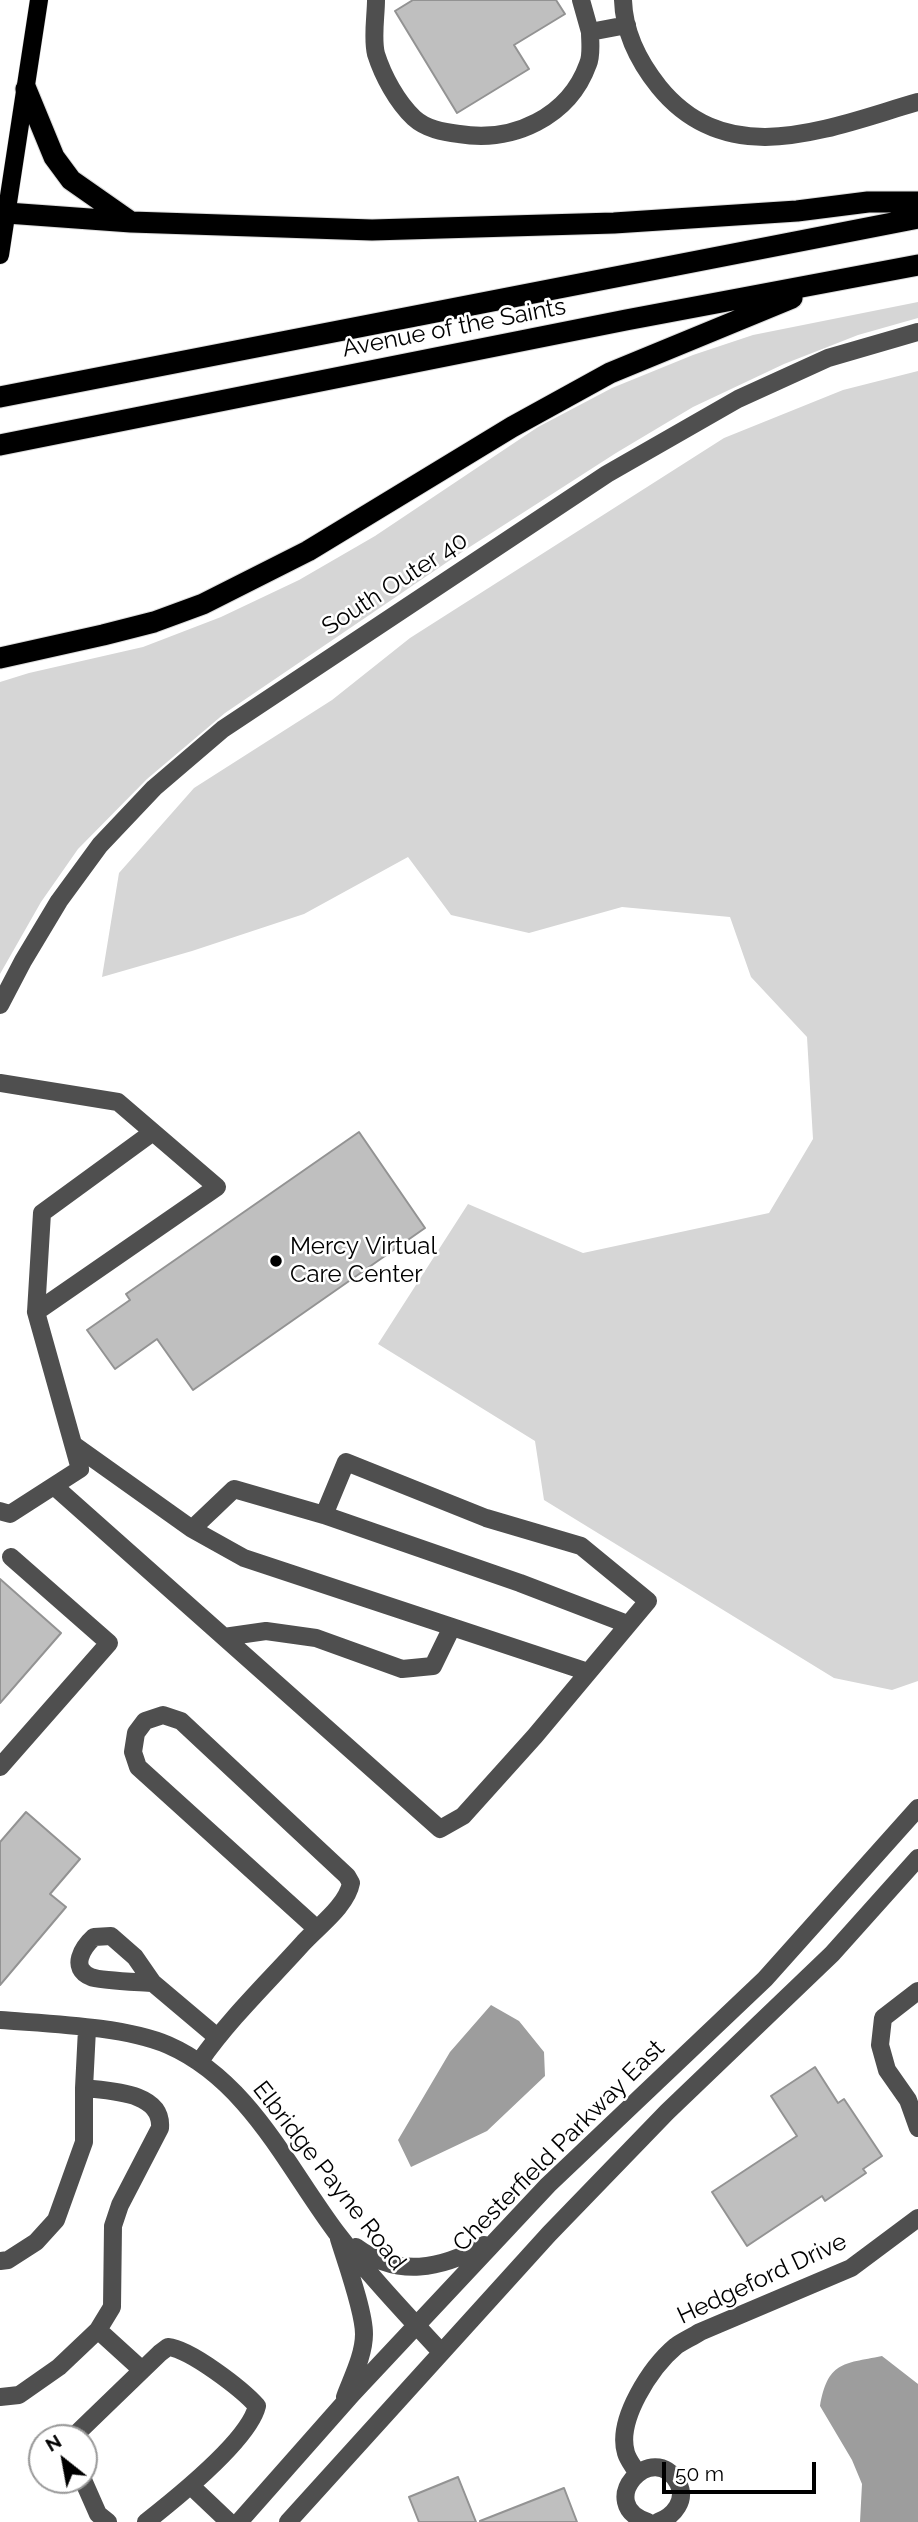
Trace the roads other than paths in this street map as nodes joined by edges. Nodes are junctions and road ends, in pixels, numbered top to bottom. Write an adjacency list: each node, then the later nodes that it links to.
1 (39, 0): 7 (main road)
2 (376, 0): 6 (street)
3 (581, 0): 6 (street)
4 (623, 0): 5 (street)
5 (627, 25): 6 (street); 8 (street)
6 (590, 32)
7 (26, 89): 10 (main road); 12 (highway)
8 (918, 102)
9 (918, 202): 12 (highway)
10 (3, 213): 12 (highway); 13 (main road)
11 (918, 218): 17 (highway, Avenue of the Saints)
12 (131, 222)
13 (0, 256)
14 (918, 265): 15 (highway, Avenue of the Saints)
15 (830, 282): 18 (highway, Avenue of the Saints); 19 (highway)
16 (918, 332): 20 (street, South Outer 40)
17 (0, 397)
18 (0, 445)
19 (2, 659)
20 (0, 1005)
21 (0, 1083): 22 (street)
22 (153, 1132): 23 (street); 23 (street)
23 (36, 1312): 24 (street)
24 (74, 1445): 25 (street); 28 (street)
25 (54, 1486): 26 (street); 32 (street)
26 (0, 1511)
27 (324, 1515): 28 (street); 30 (street); 30 (street)
28 (192, 1529): 31 (street)
29 (12, 1557): 34 (street)
30 (627, 1625): 33 (street)
31 (452, 1627): 32 (street); 33 (street)
32 (224, 1637): 33 (street)
33 (588, 1672)
34 (0, 1767)
35 (918, 1808): 48 (street, Chesterfield Parkway East)
36 (918, 1858): 52 (street)
37 (317, 1929): 37 (street); 42 (street)
38 (153, 1983): 42 (street)
39 (918, 1991): 45 (street)
40 (0, 2020): 41 (street, Elbridge Payne Road)
41 (87, 2029): 43 (street, Elbridge Payne Road); 44 (street)
42 (217, 2037): 43 (street)
43 (200, 2062): 47 (street, Elbridge Payne Road)
44 (84, 2088): 49 (street); 51 (street)
45 (918, 2128)
46 (918, 2218): 57 (street, Hedgeford Drive)
47 (337, 2232): 48 (street); 50 (street, Elbridge Payne Road); 55 (street)
48 (499, 2237): 50 (street, Chesterfield Parkway East)
49 (0, 2261)
50 (416, 2325): 52 (street, Elbridge Payne Road); 55 (street, Chesterfield Parkway East)
51 (98, 2330): 53 (street); 54 (street)
52 (441, 2352): 64 (street)
53 (142, 2370): 56 (street); 58 (street)
54 (0, 2397)
55 (341, 2408): 63 (street, Chesterfield Parkway East)
56 (86, 2424)
57 (637, 2473): 65 (street); 66 (street)
58 (191, 2486): 61 (street); 62 (street)
59 (89, 2494): 60 (street)
60 (108, 2522)
61 (146, 2522)
62 (229, 2522)
63 (239, 2522)
64 (288, 2522)
65 (648, 2522)
66 (659, 2522)

